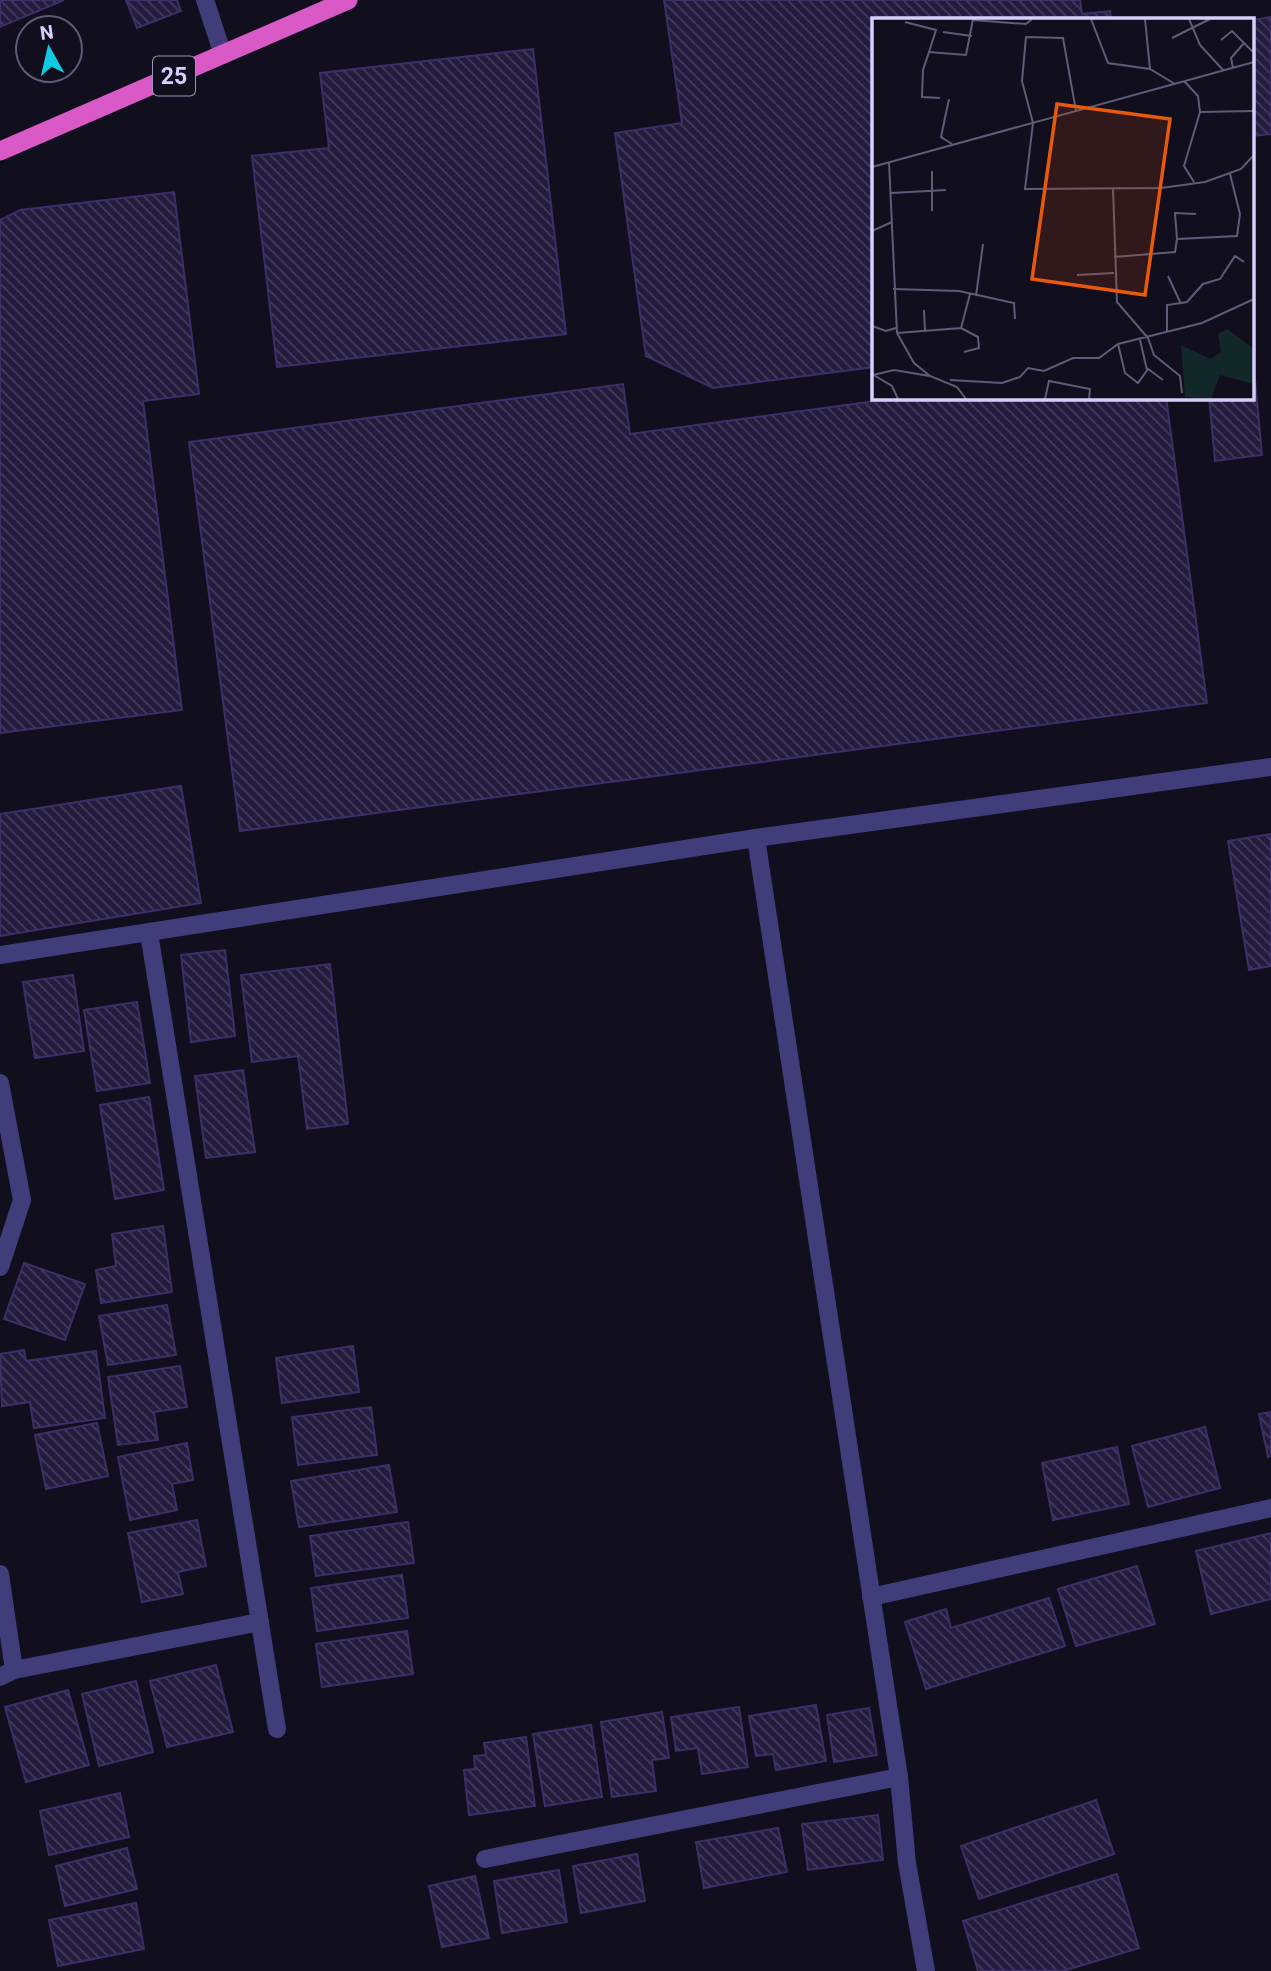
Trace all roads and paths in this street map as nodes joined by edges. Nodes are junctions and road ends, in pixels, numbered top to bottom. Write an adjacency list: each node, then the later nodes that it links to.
1 (205, 0): 3 (street)
2 (348, 0): 3 (highway, 25)
3 (223, 55): 4 (highway, 25)
4 (0, 151)
5 (1271, 767): 6 (street)
6 (755, 838): 7 (street); 13 (street)
7 (149, 933): 8 (street); 14 (street)
8 (0, 955)
9 (0, 1083): 10 (street)
10 (0, 1267)
11 (1271, 1508): 13 (street)
12 (0, 1574): 15 (street)
13 (871, 1597): 17 (street)
14 (260, 1622): 15 (street); 16 (street)
15 (7, 1674)
16 (277, 1729)
17 (899, 1777): 18 (street); 19 (street)
18 (485, 1859)
19 (926, 1971)

